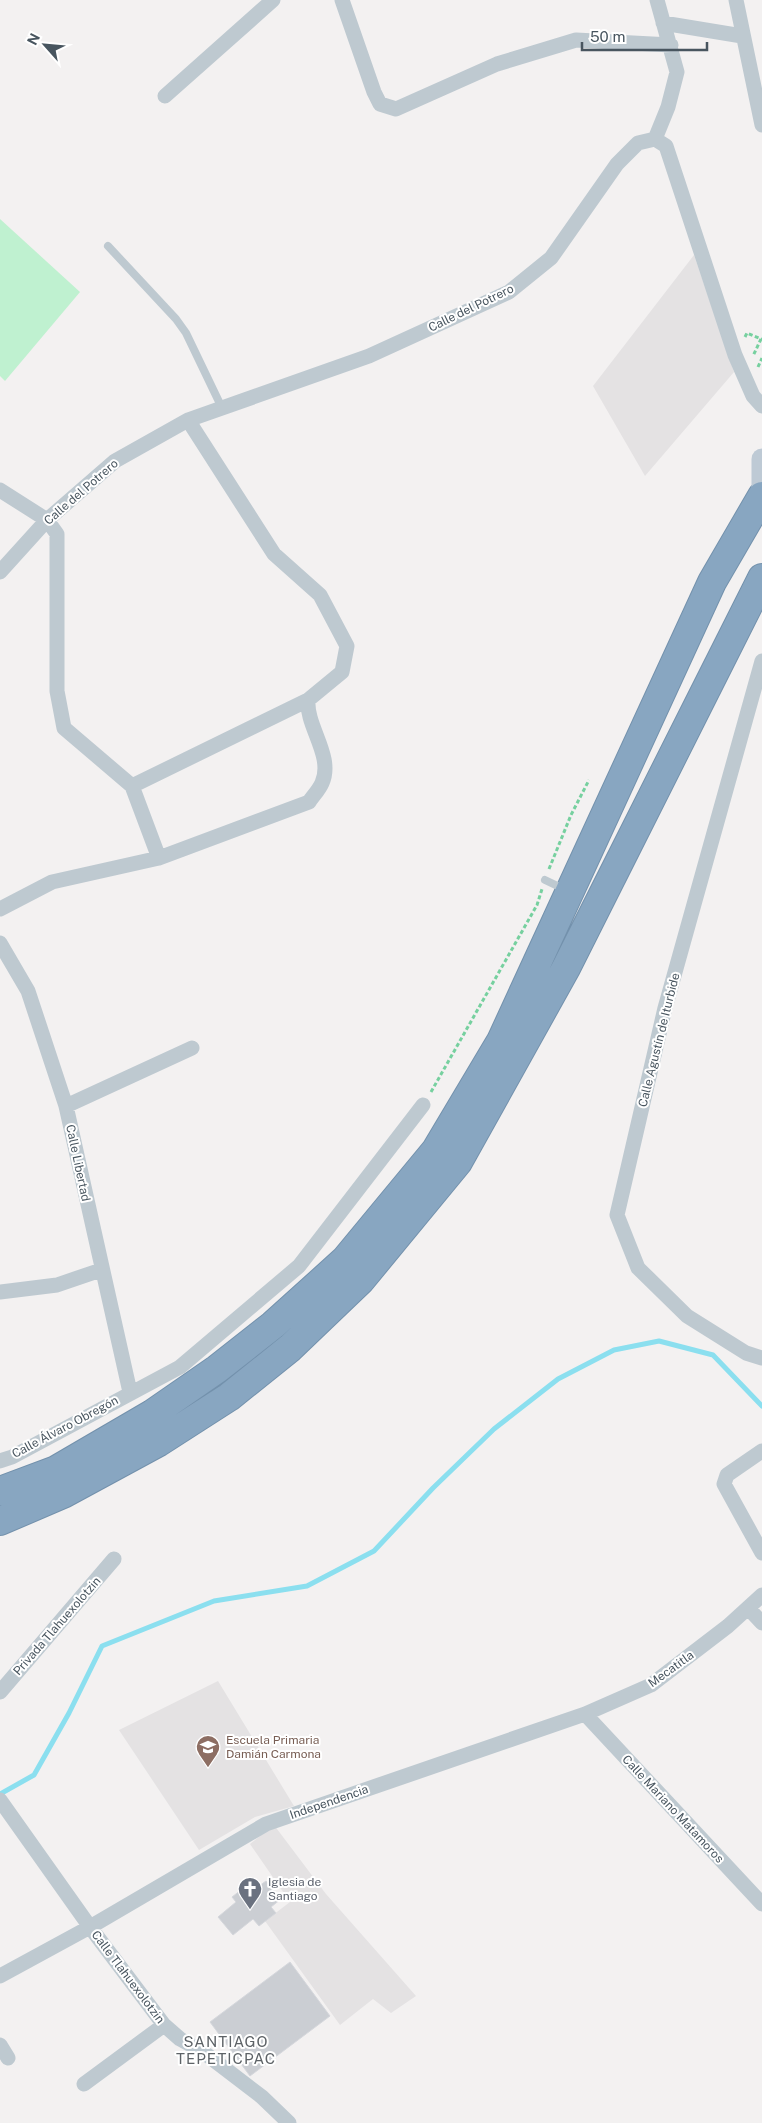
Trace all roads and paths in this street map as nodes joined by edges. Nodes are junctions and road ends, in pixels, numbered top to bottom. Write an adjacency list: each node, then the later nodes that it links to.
1 (273, 0): 8 (street)
2 (342, 0): 7 (street)
3 (657, 0): 5 (street)
4 (736, 0): 6 (street)
5 (663, 23): 6 (street); 7 (street)
6 (742, 36): 9 (street)
7 (671, 45): 10 (street)
8 (165, 96)
9 (762, 125)
10 (655, 139): 12 (street); 13 (street, Calle del Potrero)
11 (108, 246): 13 (lane)
12 (762, 406)
13 (222, 408): 14 (street, Calle del Potrero)
14 (188, 420): 19 (street, Calle del Potrero); 24 (street)
15 (762, 459): 17 (main road)
16 (0, 490): 19 (street)
17 (762, 490)
18 (762, 496): 29 (highway)
19 (48, 520): 20 (street, Calle del Potrero); 26 (street)
20 (0, 572)
21 (762, 578): 22 (highway)
22 (756, 609): 42 (highway)
23 (762, 660): 37 (street, Calle Agustín de Iturbide)
24 (308, 700): 26 (street); 27 (street)
25 (589, 780): 28 (path)
26 (132, 786): 27 (street)
27 (159, 858): 30 (street)
28 (545, 880): 29 (lane); 33 (path)
29 (571, 892): 41 (highway)
30 (0, 908)
31 (0, 944): 34 (street, Calle Libertad)
32 (192, 1048): 34 (street)
33 (423, 1105): 38 (street, Calle Álvaro Obregón)
34 (66, 1106): 35 (street, Calle Libertad)
35 (101, 1270): 36 (street); 38 (street, Calle Libertad)
36 (0, 1292)
37 (762, 1358)
38 (130, 1392): 40 (street, Calle Álvaro Obregón)
39 (762, 1451): 43 (street)
40 (0, 1461)
41 (0, 1491)
42 (0, 1521)
43 (762, 1553)
44 (114, 1559): 48 (street, Privada Tlahuexolotzin)
45 (762, 1595): 46 (street, Mecatitla)
46 (748, 1608): 47 (street); 49 (street, Mecatitla)
47 (762, 1623)
48 (0, 1692)
49 (585, 1714): 51 (street, Calle Mariano Matamoros); 52 (street, Independencia)
50 (0, 1800): 52 (street, Calle Tlahuexolotzin)
51 (762, 1904)
52 (90, 1927): 53 (street, Independencia); 54 (street, Calle Tlahuexolotzin)
53 (0, 1976)
54 (164, 2025): 55 (street); 56 (street, Calle Tlahuexolotzin)
55 (84, 2084)
56 (289, 2123)

